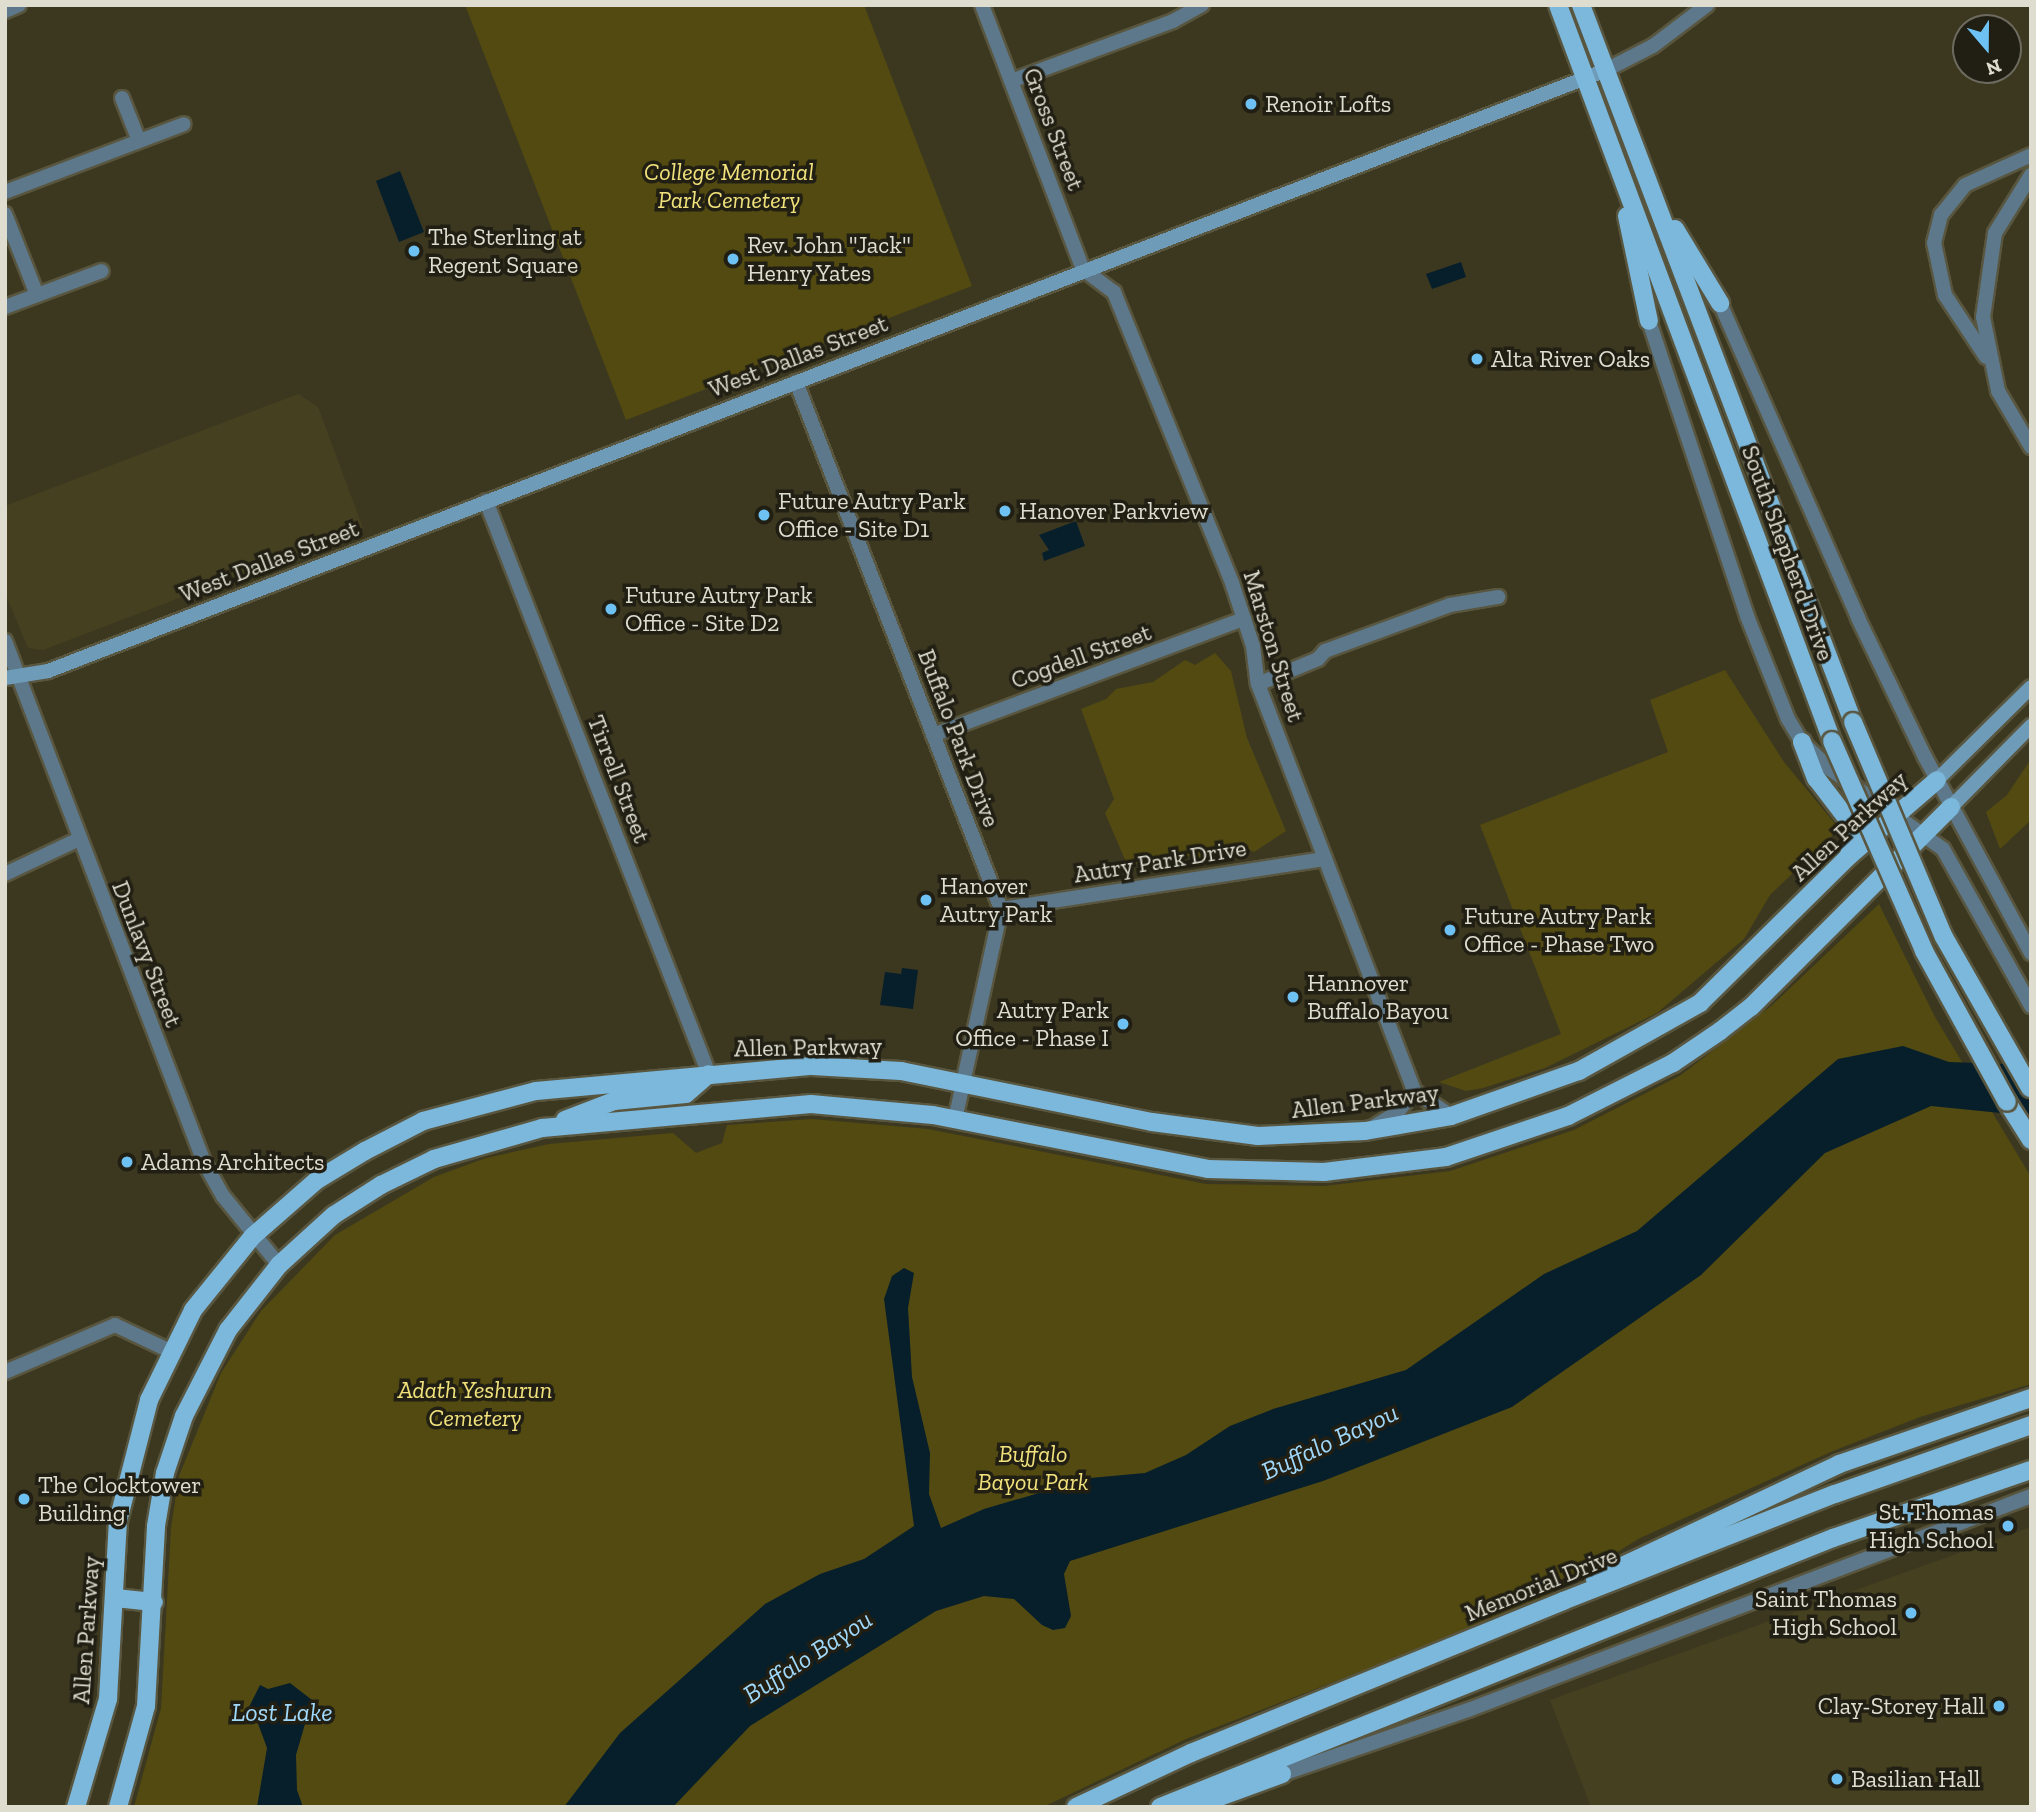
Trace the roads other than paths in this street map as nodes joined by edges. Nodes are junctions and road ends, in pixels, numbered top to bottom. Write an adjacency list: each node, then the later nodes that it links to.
1 (19, 5): 7 (street)
2 (982, 5): 10 (street, Gross Street)
3 (1202, 5): 10 (street)
4 (1558, 5): 9 (main road, South Shepherd Drive)
5 (1581, 5): 8 (main road, South Shepherd Drive)
6 (1707, 5): 8 (street)
7 (5, 11)
8 (1606, 70): 9 (main road, West Dallas Street); 18 (main road, South Shepherd Drive)
9 (1586, 79): 15 (main road, South Shepherd Drive); 20 (main road, West Dallas Street)
10 (1011, 81): 20 (street, Gross Street)
11 (122, 99): 13 (street)
12 (184, 124): 13 (street)
13 (139, 141): 17 (street)
14 (2031, 155): 26 (street)
15 (1616, 161): 25 (main road); 58 (main road, South Shepherd Drive, bridge)
16 (2031, 175): 26 (street)
17 (5, 192)
18 (1659, 206): 23 (main road); 52 (main road, South Shepherd Drive, bridge)
19 (5, 214): 22 (street)
20 (1083, 270): 27 (main road, West Dallas Street); 31 (street, Marston Street)
21 (102, 271): 22 (street)
22 (37, 295): 24 (street)
23 (1720, 303): 39 (street)
24 (5, 307)
25 (1648, 321): 38 (street)
26 (1987, 358): 28 (street)
27 (796, 382): 29 (main road, West Dallas Street); 37 (street, Buffalo Park Drive)
28 (2031, 447)
29 (486, 501): 33 (main road, West Dallas Street); 50 (street, Tirrell Street)
30 (1498, 597): 34 (street)
31 (1244, 619): 34 (street, Marston Street); 37 (street, Cogdell Street)
32 (5, 641): 33 (street, Dunlavy Street)
33 (11, 677): 43 (street, Dunlavy Street)
34 (1258, 684): 45 (street, Marston Street)
35 (2031, 687): 39 (main road)
36 (2031, 726): 40 (main road)
37 (933, 735): 47 (street, Buffalo Park Drive)
38 (1802, 743): 41 (street); 44 (main road)
39 (1937, 780): 40 (street); 41 (main road, Allen Parkway)
40 (1951, 807): 42 (main road); 48 (street)
41 (1897, 814): 42 (street); 44 (main road, Allen Parkway)
42 (1924, 833): 49 (street); 55 (main road)
43 (77, 839): 46 (street); 59 (street, Dunlavy Street)
44 (1849, 856): 54 (main road, Allen Parkway)
45 (1325, 859): 47 (street, Autry Park Drive); 53 (street, Marston Street)
46 (5, 874)
47 (1001, 909): 51 (street)
48 (2029, 951)
49 (2031, 1006)
50 (709, 1074): 51 (main road, Allen Parkway); 56 (main road); 59 (main road, Allen Parkway)
51 (963, 1083): 55 (street); 57 (main road, Allen Parkway)
52 (2030, 1088)
53 (1414, 1091): 54 (street); 57 (street)
54 (1451, 1116): 57 (main road, Allen Parkway)
55 (955, 1120): 56 (main road)
56 (542, 1128): 60 (main road)
57 (1365, 1131)
58 (2031, 1140)
59 (253, 1236): 60 (street, Dunlavy Street); 61 (main road, Allen Parkway)
60 (279, 1265): 69 (main road)
61 (172, 1352): 62 (street); 67 (main road, Allen Parkway)
62 (5, 1372)
63 (2031, 1398): 68 (main road)
64 (2031, 1425): 68 (main road, Memorial Drive)
65 (2031, 1470): 74 (main road)
66 (2031, 1496): 70 (street)
67 (114, 1598): 69 (main road); 71 (main road, Allen Parkway)
68 (1563, 1601): 73 (main road, Memorial Drive)
69 (154, 1602): 72 (main road)
70 (1282, 1774): 75 (main road)
71 (76, 1807)
72 (118, 1807)
73 (1076, 1807)
74 (1160, 1807)
75 (1192, 1807)

